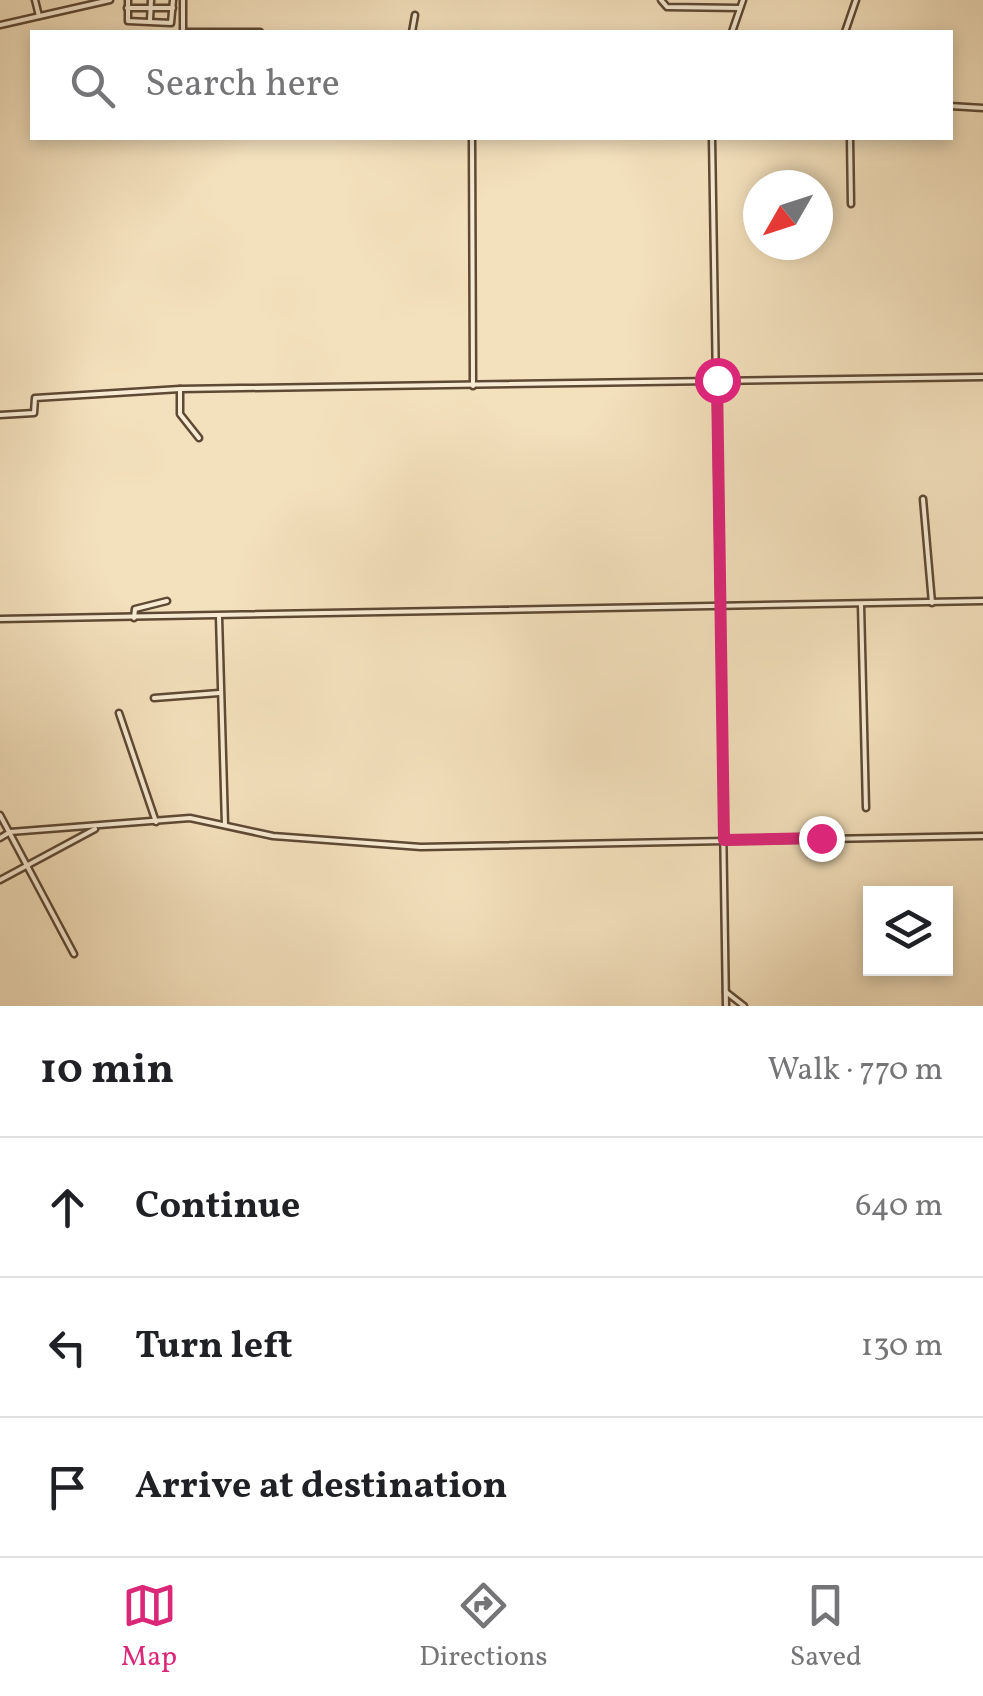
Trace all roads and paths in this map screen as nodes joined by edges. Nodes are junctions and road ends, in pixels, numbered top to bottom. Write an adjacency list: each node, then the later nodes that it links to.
1 (35, 0): 16 (street)
2 (110, 0): 10 (street)
3 (128, 0): 11 (street)
4 (150, 0): 12 (street)
5 (174, 0): 13 (street)
6 (183, 0): 19 (street)
7 (660, 0): 14 (street)
8 (743, 0): 14 (street)
9 (856, 0): 22 (street)
10 (78, 3): 16 (street)
11 (128, 8): 12 (street); 17 (street)
12 (150, 8): 13 (street); 17 (street)
13 (173, 8): 17 (street)
14 (740, 8): 21 (street)
15 (416, 14): 20 (street)
16 (39, 16): 18 (street)
17 (150, 22)
18 (0, 24)
19 (183, 30)
20 (412, 30)
21 (733, 30)
22 (845, 30)
23 (953, 106): 24 (street)
24 (983, 108)
25 (472, 140): 31 (street)
26 (712, 140): 30 (street)
27 (850, 140): 28 (street)
28 (851, 204)
29 (983, 377): 30 (street)
30 (717, 380): 31 (street); 40 (street)
31 (473, 386): 32 (street)
32 (180, 389): 33 (street); 34 (street)
33 (0, 415)
34 (199, 438)
35 (923, 499): 38 (street)
36 (167, 601): 42 (street)
37 (983, 602): 38 (street)
38 (932, 603): 39 (street)
39 (861, 605): 40 (street); 47 (street)
40 (722, 608): 41 (street); 55 (street)
41 (219, 617): 42 (street); 44 (street)
42 (134, 618): 43 (street)
43 (0, 619)
44 (219, 694): 45 (street); 50 (street)
45 (154, 698)
46 (119, 713): 49 (street)
47 (866, 808)
48 (0, 814): 52 (street)
49 (156, 822): 50 (street); 51 (street)
50 (226, 825): 55 (street)
51 (99, 827): 52 (street); 56 (street)
52 (10, 832): 54 (street); 56 (street)
53 (983, 836): 55 (street)
54 (0, 838)
55 (724, 840): 59 (street)
56 (28, 864): 57 (street); 58 (street)
57 (0, 880)
58 (74, 954)
59 (726, 992): 60 (street); 61 (street)
60 (741, 1004)
61 (726, 1006)

